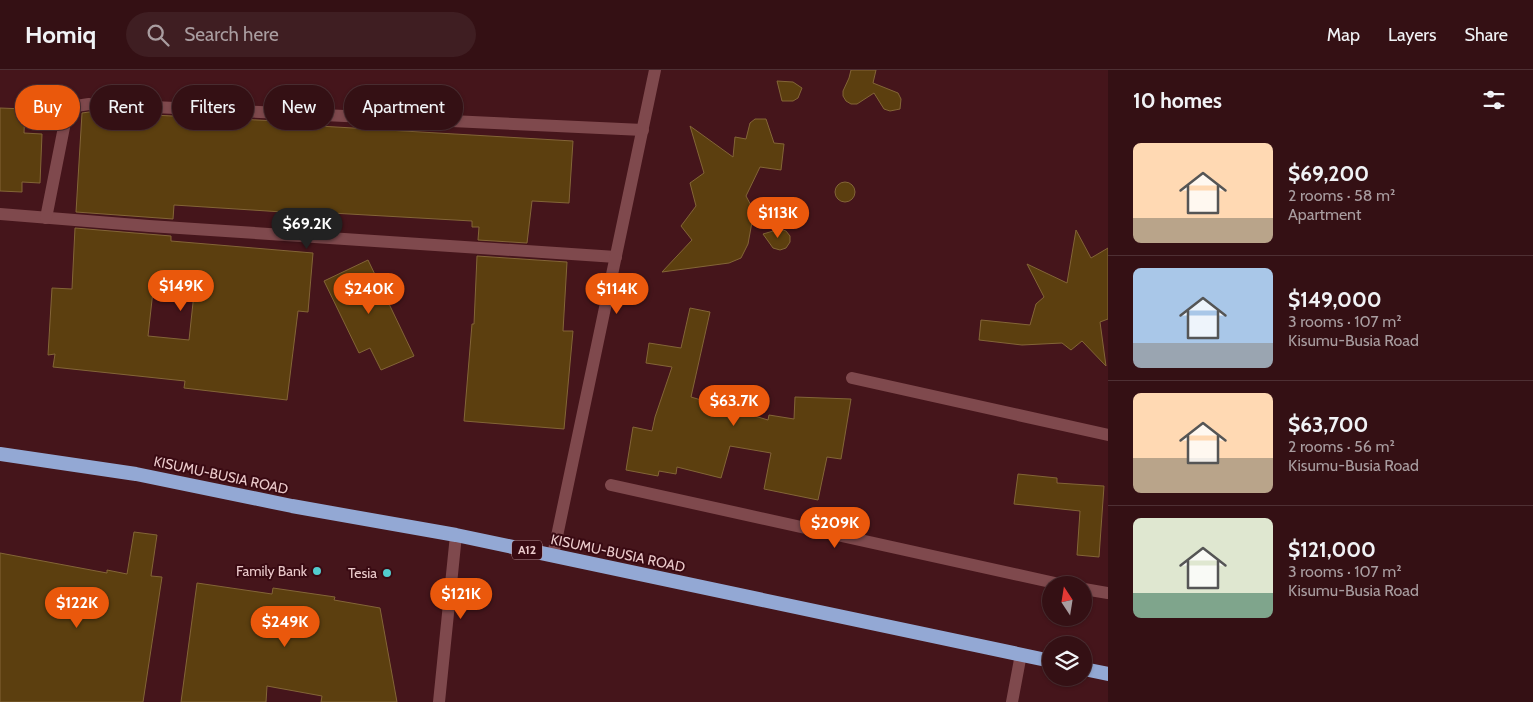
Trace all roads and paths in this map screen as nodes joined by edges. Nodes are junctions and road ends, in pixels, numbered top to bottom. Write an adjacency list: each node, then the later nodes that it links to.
1 (656, 70): 2 (street)
2 (643, 130): 4 (street); 5 (street)
3 (0, 214): 4 (street)
4 (46, 218): 5 (street)
5 (616, 257): 11 (street)
6 (852, 378): 7 (street)
7 (1108, 435)
8 (0, 454): 10 (highway, KISUMU-BUSIA ROAD / A12)
9 (611, 485): 12 (street)
10 (456, 535): 11 (highway, KISUMU-BUSIA ROAD / A12); 19 (street)
11 (553, 555): 15 (highway, KISUMU-BUSIA ROAD / A12)
12 (1042, 580)
13 (1092, 590): 14 (street)
14 (1108, 593)
15 (1021, 654): 16 (highway, KISUMU-BUSIA ROAD / A12); 20 (street)
16 (1042, 659)
17 (1092, 671): 18 (highway)
18 (1108, 674)
19 (439, 702)
20 (1012, 702)

